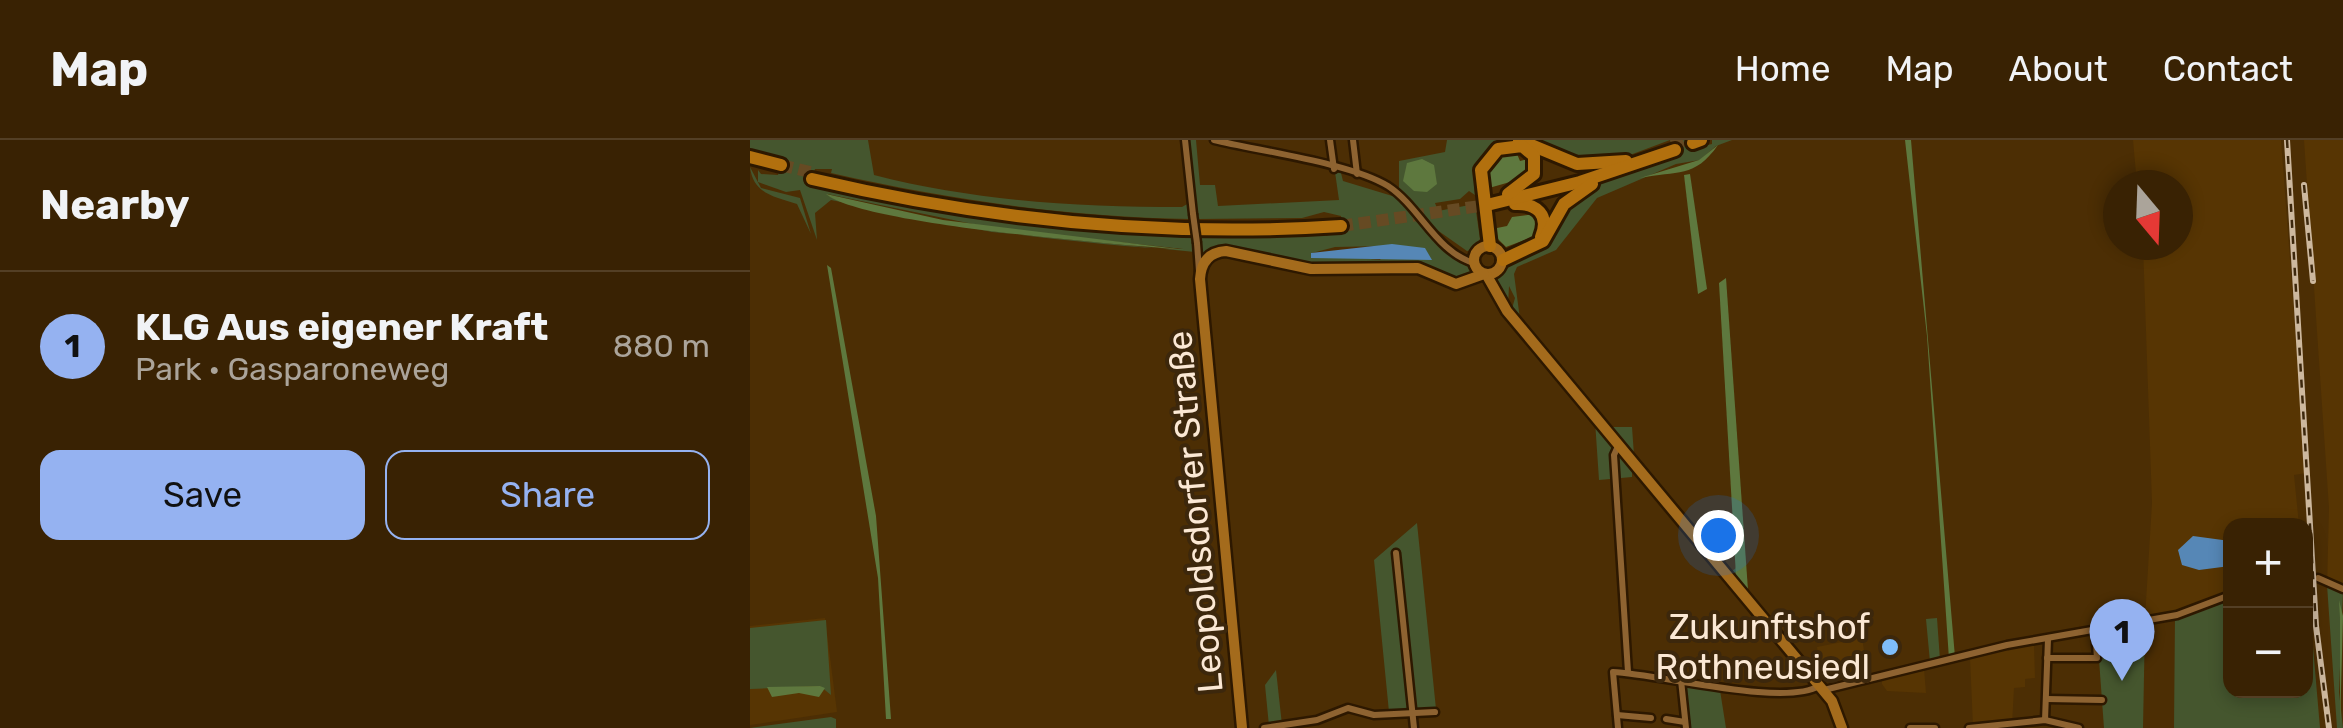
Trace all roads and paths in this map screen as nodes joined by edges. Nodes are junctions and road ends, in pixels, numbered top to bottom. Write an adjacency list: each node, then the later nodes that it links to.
1 (1186, 140): 17 (street, Leopoldsdorfer Straße, bridge)
2 (1214, 140): 10 (street)
3 (1330, 140): 10 (street)
4 (1354, 140): 11 (street)
5 (1515, 140): 8 (highway); 16 (highway)
6 (1674, 148): 8 (highway)
7 (750, 160): 9 (highway)
8 (1628, 164): 13 (highway); 14 (highway); 16 (highway)
9 (780, 168)
10 (1334, 169): 11 (street)
11 (1357, 174): 16 (street)
12 (813, 176): 15 (highway)
13 (1508, 194): 14 (highway); 16 (highway)
14 (1489, 202): 16 (highway)
15 (1341, 222)
16 (1486, 261): 17 (main road); 18 (main road)
17 (1204, 263): 40 (main road, Leopoldsdorfer Straße)
18 (1620, 444): 26 (street); 28 (main road)
19 (1396, 552): 32 (street)
20 (2313, 576): 21 (street)
21 (2343, 588)
22 (2223, 598): 23 (street)
23 (2095, 630): 24 (street); 25 (street)
24 (2048, 639): 25 (street); 28 (street)
25 (2047, 658): 29 (street)
26 (1626, 673): 27 (street); 33 (street)
27 (1680, 680): 28 (street); 39 (street)
28 (1822, 688): 44 (main road)
29 (2047, 699): 30 (street); 38 (street)
30 (2102, 700)
31 (1435, 712): 32 (street)
32 (1413, 714): 34 (street); 42 (street)
33 (1617, 715): 36 (street); 43 (street)
34 (1374, 716): 35 (street); 41 (street)
35 (1360, 717)
36 (1651, 718)
37 (1666, 720): 39 (street)
38 (2045, 720): 47 (street); 48 (street)
39 (1685, 725)
40 (1242, 728)
41 (1264, 728)
42 (1414, 728)
43 (1618, 728)
44 (1842, 728)
45 (1910, 728): 46 (street)
46 (1934, 728)
47 (1969, 728)
48 (2079, 728)

